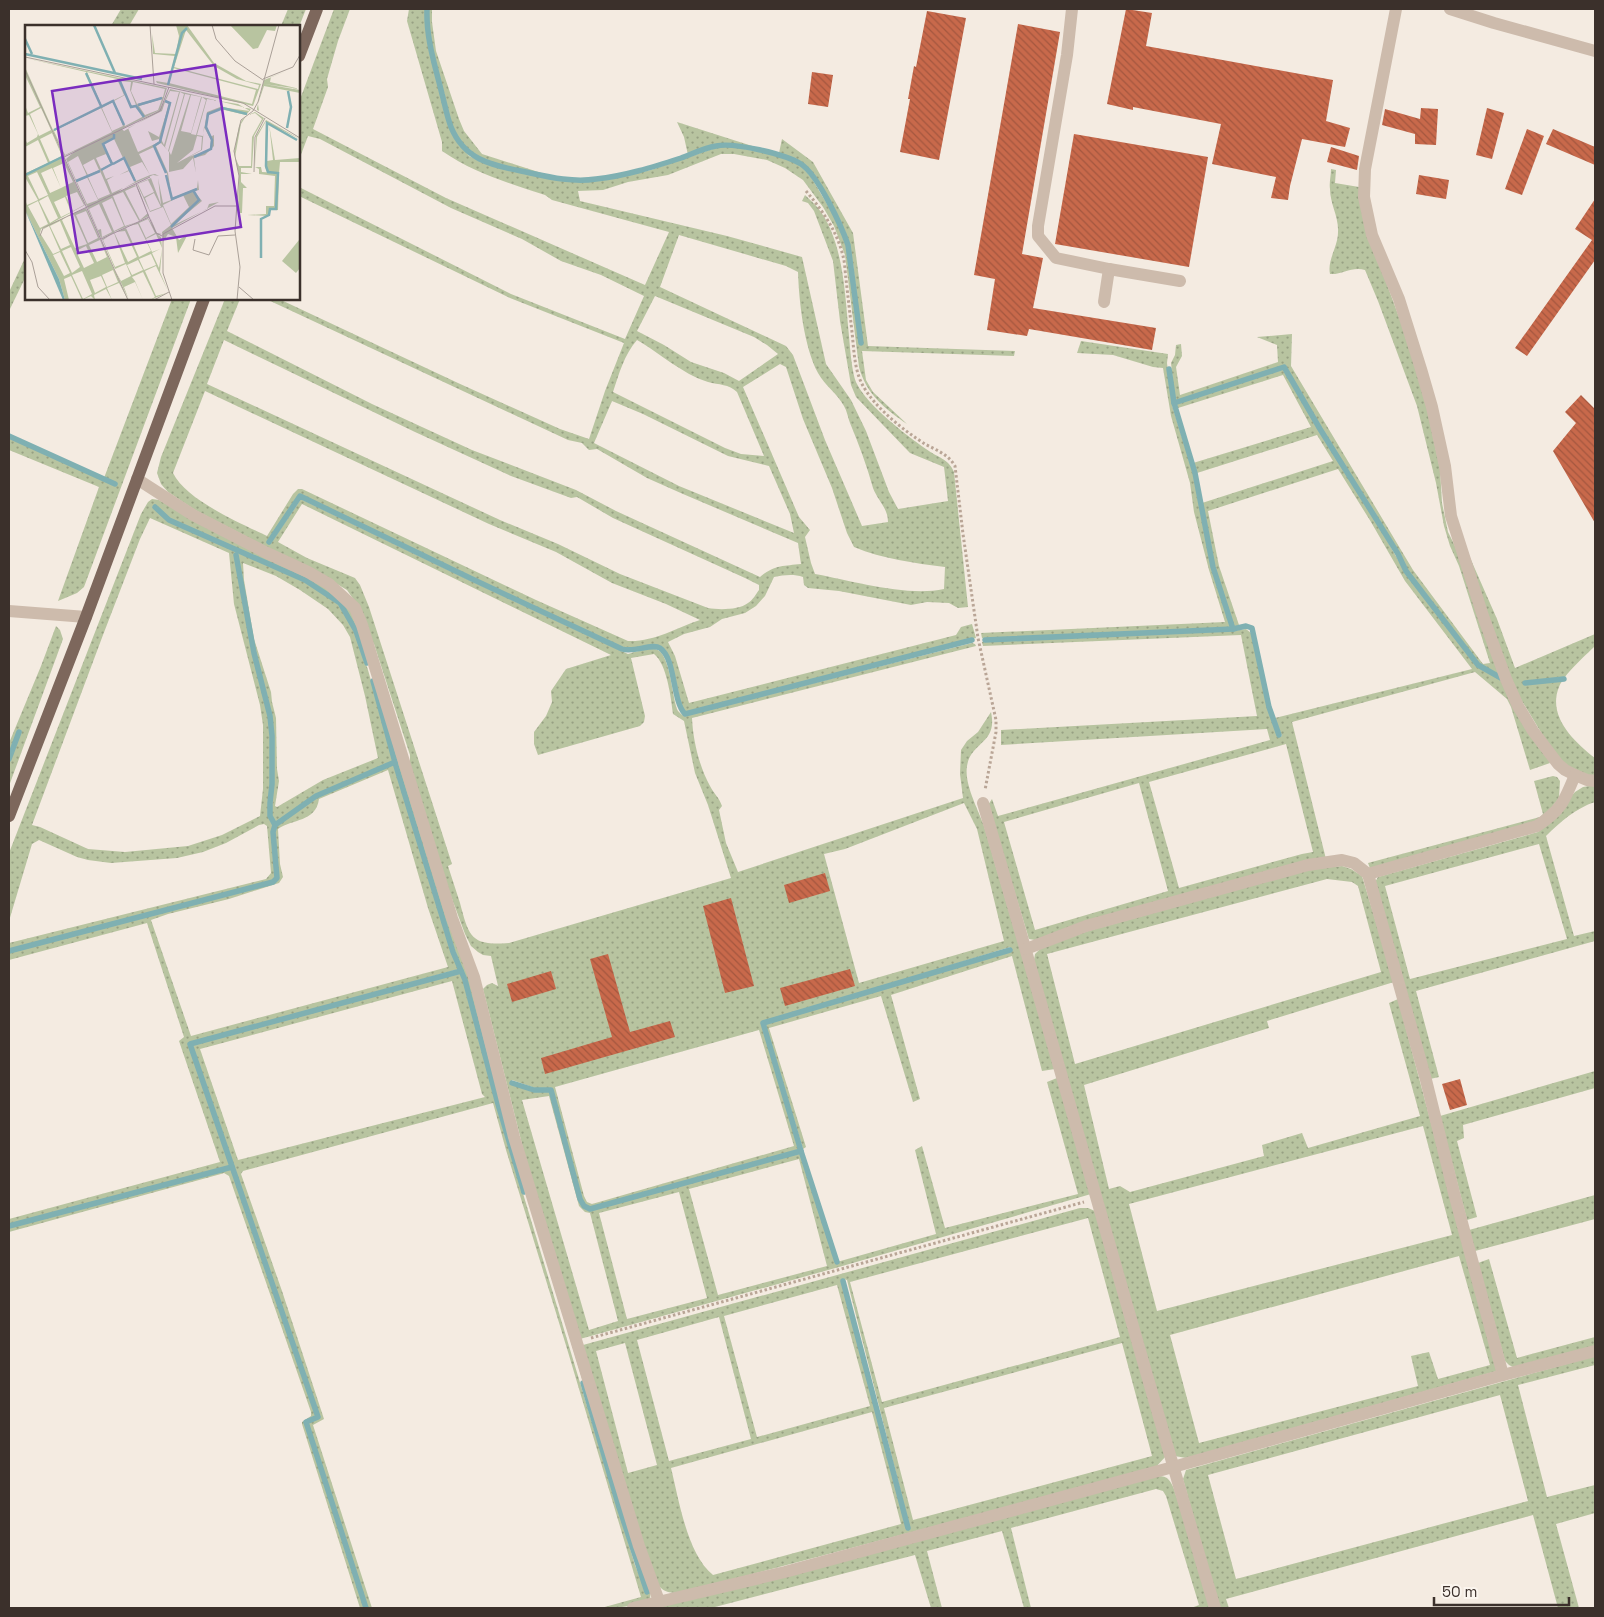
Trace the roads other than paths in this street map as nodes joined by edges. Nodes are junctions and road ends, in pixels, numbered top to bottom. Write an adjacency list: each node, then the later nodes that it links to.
1 (317, 9): 6 (main road)
2 (1072, 9): 7 (street)
3 (1396, 9): 14 (street)
4 (1450, 9): 5 (street)
5 (1595, 51)
6 (300, 53)
7 (1109, 269): 8 (street); 10 (street)
8 (1180, 281)
9 (204, 300): 11 (main road)
10 (1104, 302)
11 (137, 479): 13 (main road); 23 (street)
12 (9, 611): 13 (street)
13 (86, 617): 17 (main road)
14 (1575, 776): 15 (street); 18 (street)
15 (1595, 781)
16 (983, 803): 19 (street)
17 (9, 816)
18 (1368, 874): 19 (street); 21 (street)
19 (1026, 949): 22 (street)
20 (1595, 1351): 21 (street)
21 (1503, 1375): 22 (street)
22 (1173, 1467): 23 (street); 25 (street)
23 (659, 1601): 24 (street)
24 (633, 1608)
25 (1215, 1608)

